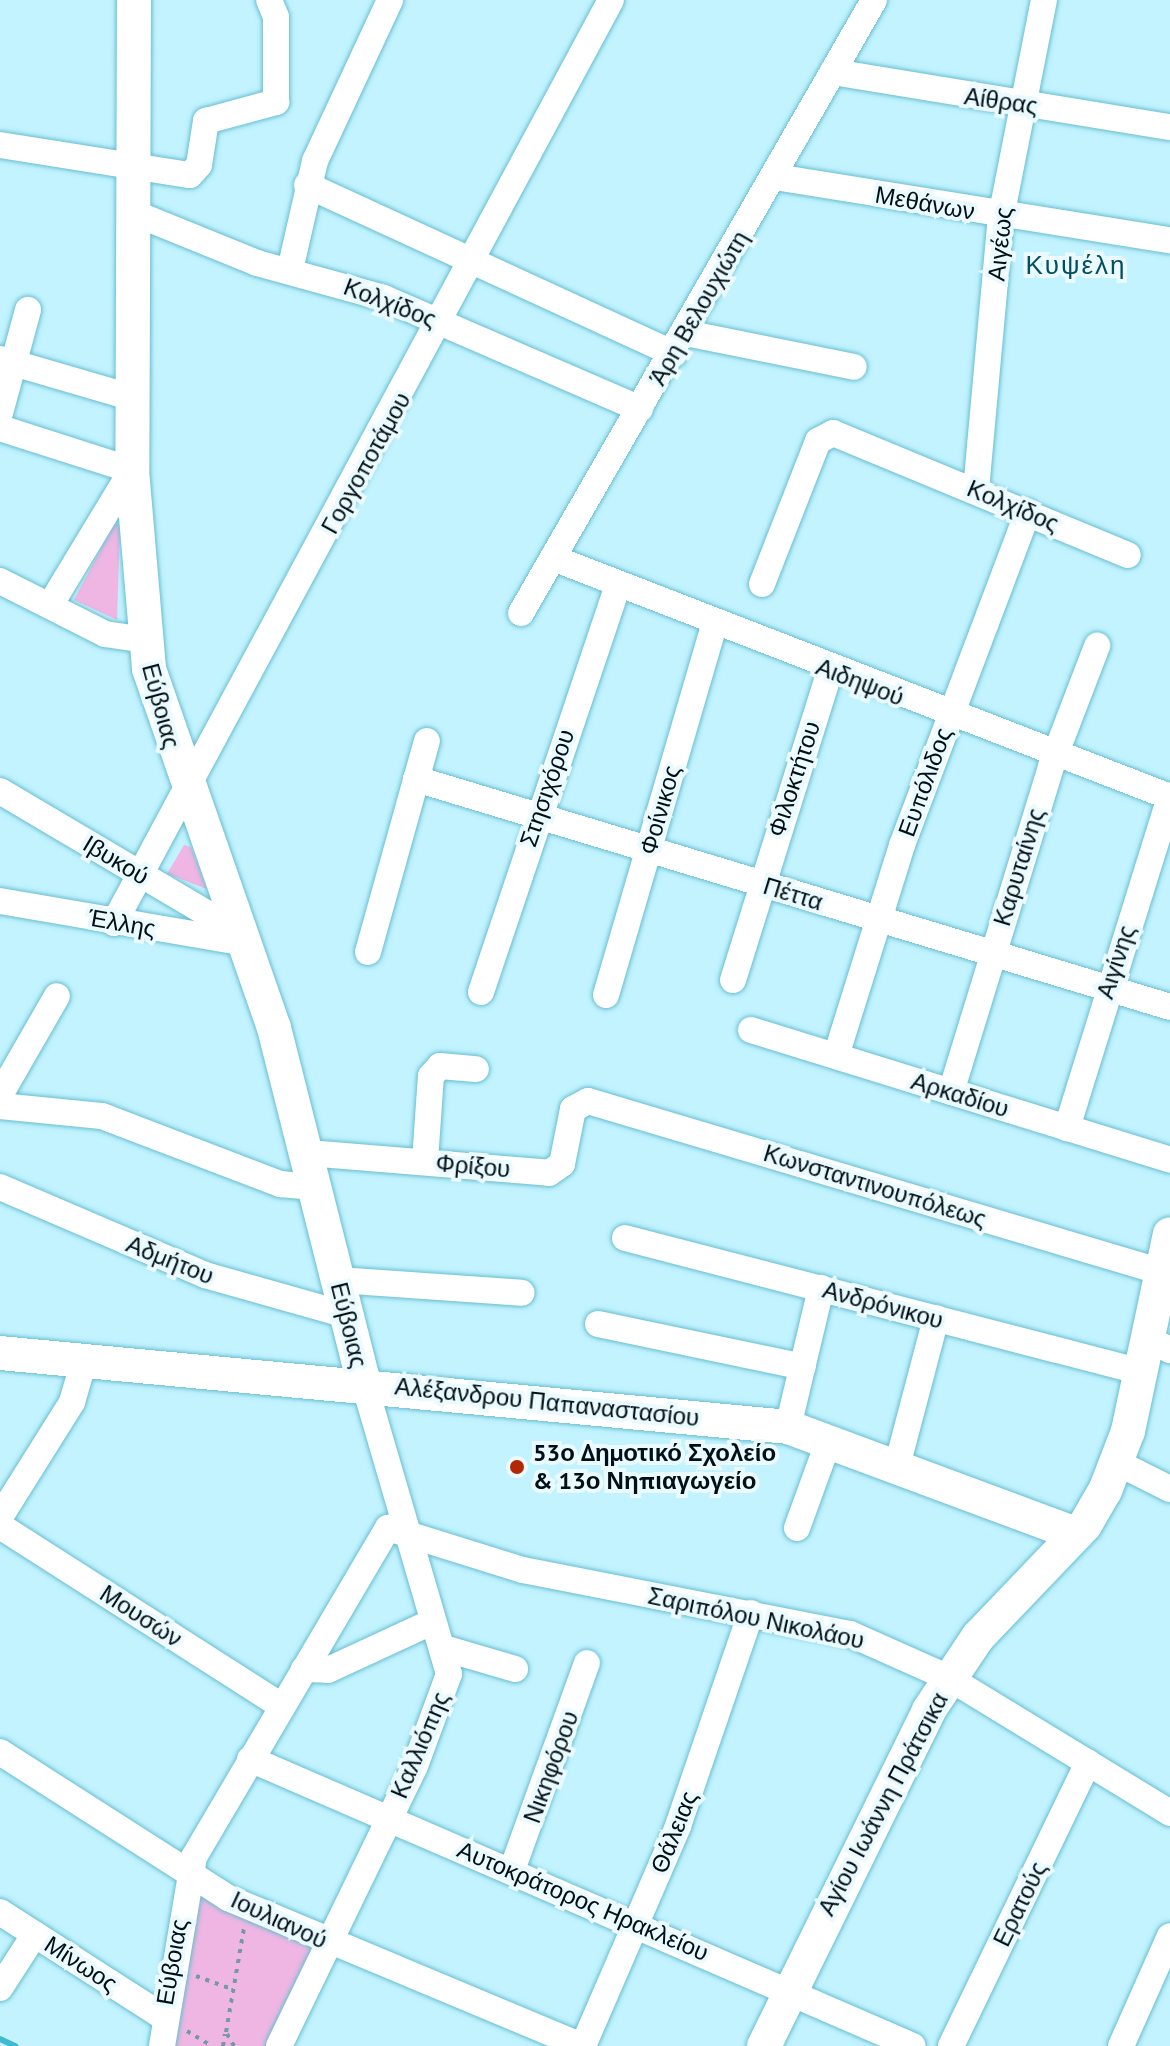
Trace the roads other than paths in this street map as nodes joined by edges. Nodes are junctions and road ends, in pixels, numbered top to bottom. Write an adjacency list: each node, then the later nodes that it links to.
1 (269, 0): 11 (street)
2 (390, 0): 13 (street)
3 (611, 0): 17 (street, Γοργοποτάμου)
4 (874, 0): 7 (street, Άρη Βελουχιώτη)
5 (1044, 0): 8 (street, Αιγέως)
6 (139, 3): 11 (main road, Εύβοιας)
7 (833, 72): 8 (street, Αίθρας); 12 (street, Άρη Βελουχιώτη)
8 (1020, 103): 9 (street, Αίθρας); 15 (street, Αιγέως)
9 (1170, 127)
10 (0, 145): 11 (street)
11 (135, 170): 14 (main road, Εύβοιας)
12 (775, 177): 15 (street, Μεθάνων); 21 (street, Άρη Βελουχιώτη)
13 (307, 185): 17 (street); 18 (street)
14 (134, 213): 18 (street, Κολχίδος); 24 (main road, Εύβοιας)
15 (1001, 217): 16 (street, Μεθάνων); 29 (street, Αιγέως)
16 (1170, 240)
17 (474, 262): 20 (street, Γοργοποτάμου); 21 (street)
18 (290, 270): 20 (street, Κολχίδος)
19 (28, 310): 22 (street)
20 (443, 323): 25 (street, Κολχίδος); 46 (street, Γοργοποτάμου)
21 (680, 344): 23 (street); 25 (street, Άρη Βελουχιώτη)
22 (8, 362): 24 (street); 26 (street)
23 (854, 367)
24 (133, 398): 28 (main road, Εύβοιας)
25 (640, 409): 32 (street, Άρη Βελουχιώτη)
26 (0, 413)
27 (0, 428): 28 (street)
28 (132, 470): 36 (street); 39 (main road, Εύβοιας)
29 (976, 490): 30 (street, Κολχίδος); 34 (street, Κολχίδος)
30 (1028, 512): 31 (street, Κολχίδος); 42 (street, Ευπόλιδος)
31 (1128, 555)
32 (553, 558): 35 (street, Αιδηψού); 37 (street, Άρη Βελουχιώτη)
33 (0, 581): 36 (street)
34 (762, 584)
35 (618, 586): 38 (street, Αιδηψού); 49 (street, Στησιχόρου)
36 (51, 604): 39 (street)
37 (521, 613)
38 (714, 625): 41 (street, Αιδηψού); 50 (street, Φοίνικος)
39 (145, 640): 46 (main road, Εύβοιας)
40 (1097, 646): 44 (street, Καρυταίνης)
41 (830, 671): 42 (street, Αιδηψού); 52 (street, Φιλοκτήτου)
42 (949, 717): 44 (street, Αιδηψού); 54 (street, Ευπόλιδος)
43 (427, 741): 45 (street)
44 (1055, 755): 48 (street, Αιδηψού); 58 (street, Καρυταίνης)
45 (416, 779): 49 (street, Πέττα); 57 (street)
46 (187, 788): 51 (street, Γοργοποτάμου); 56 (main road, Εύβοιας)
47 (0, 791): 51 (street, Ιβυκού)
48 (1170, 797): 60 (street, Αιγίνης)
49 (535, 818): 50 (street, Πέττα); 61 (street, Στησιχόρου)
50 (648, 850): 52 (street, Πέττα); 62 (street, Φοίνικος)
51 (140, 874): 55 (street, Γοργοποτάμου); 56 (street, Ιβυκού)
52 (761, 884): 54 (street, Πέττα); 59 (street, Φιλοκτήτου)
53 (0, 901): 55 (street, Έλλης)
54 (878, 919): 58 (street, Πέττα); 66 (street, Ευπόλιδος)
55 (114, 923): 56 (street, Έλλης)
56 (240, 929): 73 (main road, Εύβοιας)
57 (368, 952)
58 (992, 953): 60 (street, Πέττα); 68 (street, Καρυταίνης)
59 (733, 980)
60 (1107, 988): 64 (street, Πέττα); 72 (street, Αιγίνης)
61 (481, 992)
62 (606, 995)
63 (57, 996): 69 (street)
64 (1170, 1007)
65 (751, 1030): 66 (street, Αρκαδίου)
66 (836, 1056): 68 (street, Αρκαδίου)
67 (476, 1069): 75 (street)
68 (951, 1092): 72 (street, Αρκαδίου)
69 (0, 1095)
70 (588, 1101): 75 (street, Φρίξου); 80 (street, Κωνσταντινουπόλεως)
71 (0, 1106): 77 (street)
72 (1067, 1128): 74 (street, Αρκαδίου)
73 (308, 1153): 75 (street, Φρίξου); 77 (main road, Εύβοιας)
74 (1170, 1160)
75 (425, 1161)
76 (0, 1187): 84 (street, Αδμήτου)
77 (317, 1187): 81 (main road, Εύβοιας)
78 (1170, 1234): 80 (main road, Αγίου Ιωάννη Πράτσικα)
79 (625, 1238): 82 (street, Ανδρόνικου)
80 (1162, 1272): 88 (main road, Αγίου Ιωάννη Πράτσικα)
81 (338, 1280): 83 (street); 84 (main road, Εύβοιας)
82 (821, 1288): 85 (street, Ανδρόνικου); 90 (street)
83 (522, 1293)
84 (346, 1315): 91 (main road, Εύβοιας)
85 (936, 1318): 88 (street, Ανδρόνικου); 95 (street)
86 (598, 1324): 90 (street)
87 (0, 1353): 89 (main road, Αλέξανδρου Παπαναστασίου)
88 (1154, 1354): 94 (main road, Αγίου Ιωάννη Πράτσικα)
89 (84, 1361): 91 (main road, Αλέξανδρου Παπαναστασίου); 97 (street)
90 (803, 1367): 92 (street)
91 (364, 1384): 92 (main road, Αλέξανδρου Παπαναστασίου); 100 (street)
92 (788, 1427): 93 (main road, Αλέξανδρου Παπαναστασίου)
93 (829, 1440): 95 (main road, Αλέξανδρου Παπαναστασίου); 99 (street)
94 (1118, 1463): 96 (street); 101 (main road, Αγίου Ιωάννη Πράτσικα)
95 (897, 1466): 101 (main road, Αλέξανδρου Παπαναστασίου)
96 (1170, 1489)
97 (0, 1517)
98 (0, 1526): 109 (street, Μουσών)
99 (797, 1528)
100 (402, 1529): 102 (street, Σαριπόλου Νικολάου); 103 (street); 106 (street, Εύβοιας)
101 (1076, 1534): 108 (main road, Αγίου Ιωάννη Πράτσικα)
102 (751, 1613): 108 (street, Σαριπόλου Νικολάου); 118 (street, Θάλειας)
103 (432, 1622): 104 (street); 106 (street)
104 (447, 1649): 107 (street); 114 (street, Καλλιόπης)
105 (587, 1663): 115 (street, Νικηφόρου)
106 (304, 1669): 109 (street, Εύβοιας)
107 (515, 1669)
108 (949, 1678): 112 (street, Σαριπόλου Νικολάου); 123 (main road, Αγίου Ιωάννη Πράτσικα)
109 (282, 1706): 111 (street, Εύβοιας)
110 (0, 1752): 116 (street, Ιουλιανού)
111 (250, 1759): 114 (street, Αυτοκράτορος Ηρακλείου); 116 (street, Εύβοιας)
112 (1088, 1762): 113 (street, Σαριπόλου Νικολάου); 130 (street, Ερατούς)
113 (1170, 1813)
114 (388, 1821): 115 (street, Αυτοκράτορος Ηρακλείου); 121 (street, Καλλιόπης)
115 (512, 1870): 118 (street, Αυτοκράτορος Ηρακλείου)
116 (188, 1874): 121 (street, Ιουλιανού); 124 (street, Εύβοιας)
117 (0, 1912): 119 (street, Μίνωος)
118 (637, 1922): 123 (street, Αυτοκράτορος Ηρακλείου); 127 (street, Θάλειας)
119 (35, 1934): 122 (street); 124 (street, Μίνωος)
120 (1170, 1936): 131 (street)
121 (326, 1942): 126 (street, Καλλιόπης); 127 (street, Ιουλιανού)
122 (0, 1988)
123 (790, 1989): 128 (main road, Αγίου Ιωάννη Πράτσικα); 129 (street, Αυτοκράτορος Ηρακλείου)
124 (162, 2016): 125 (street, Εύβοιας)
125 (162, 2046)
126 (279, 2046)
127 (582, 2046)
128 (764, 2046)
129 (913, 2046)
130 (951, 2046)
131 (1121, 2046)

